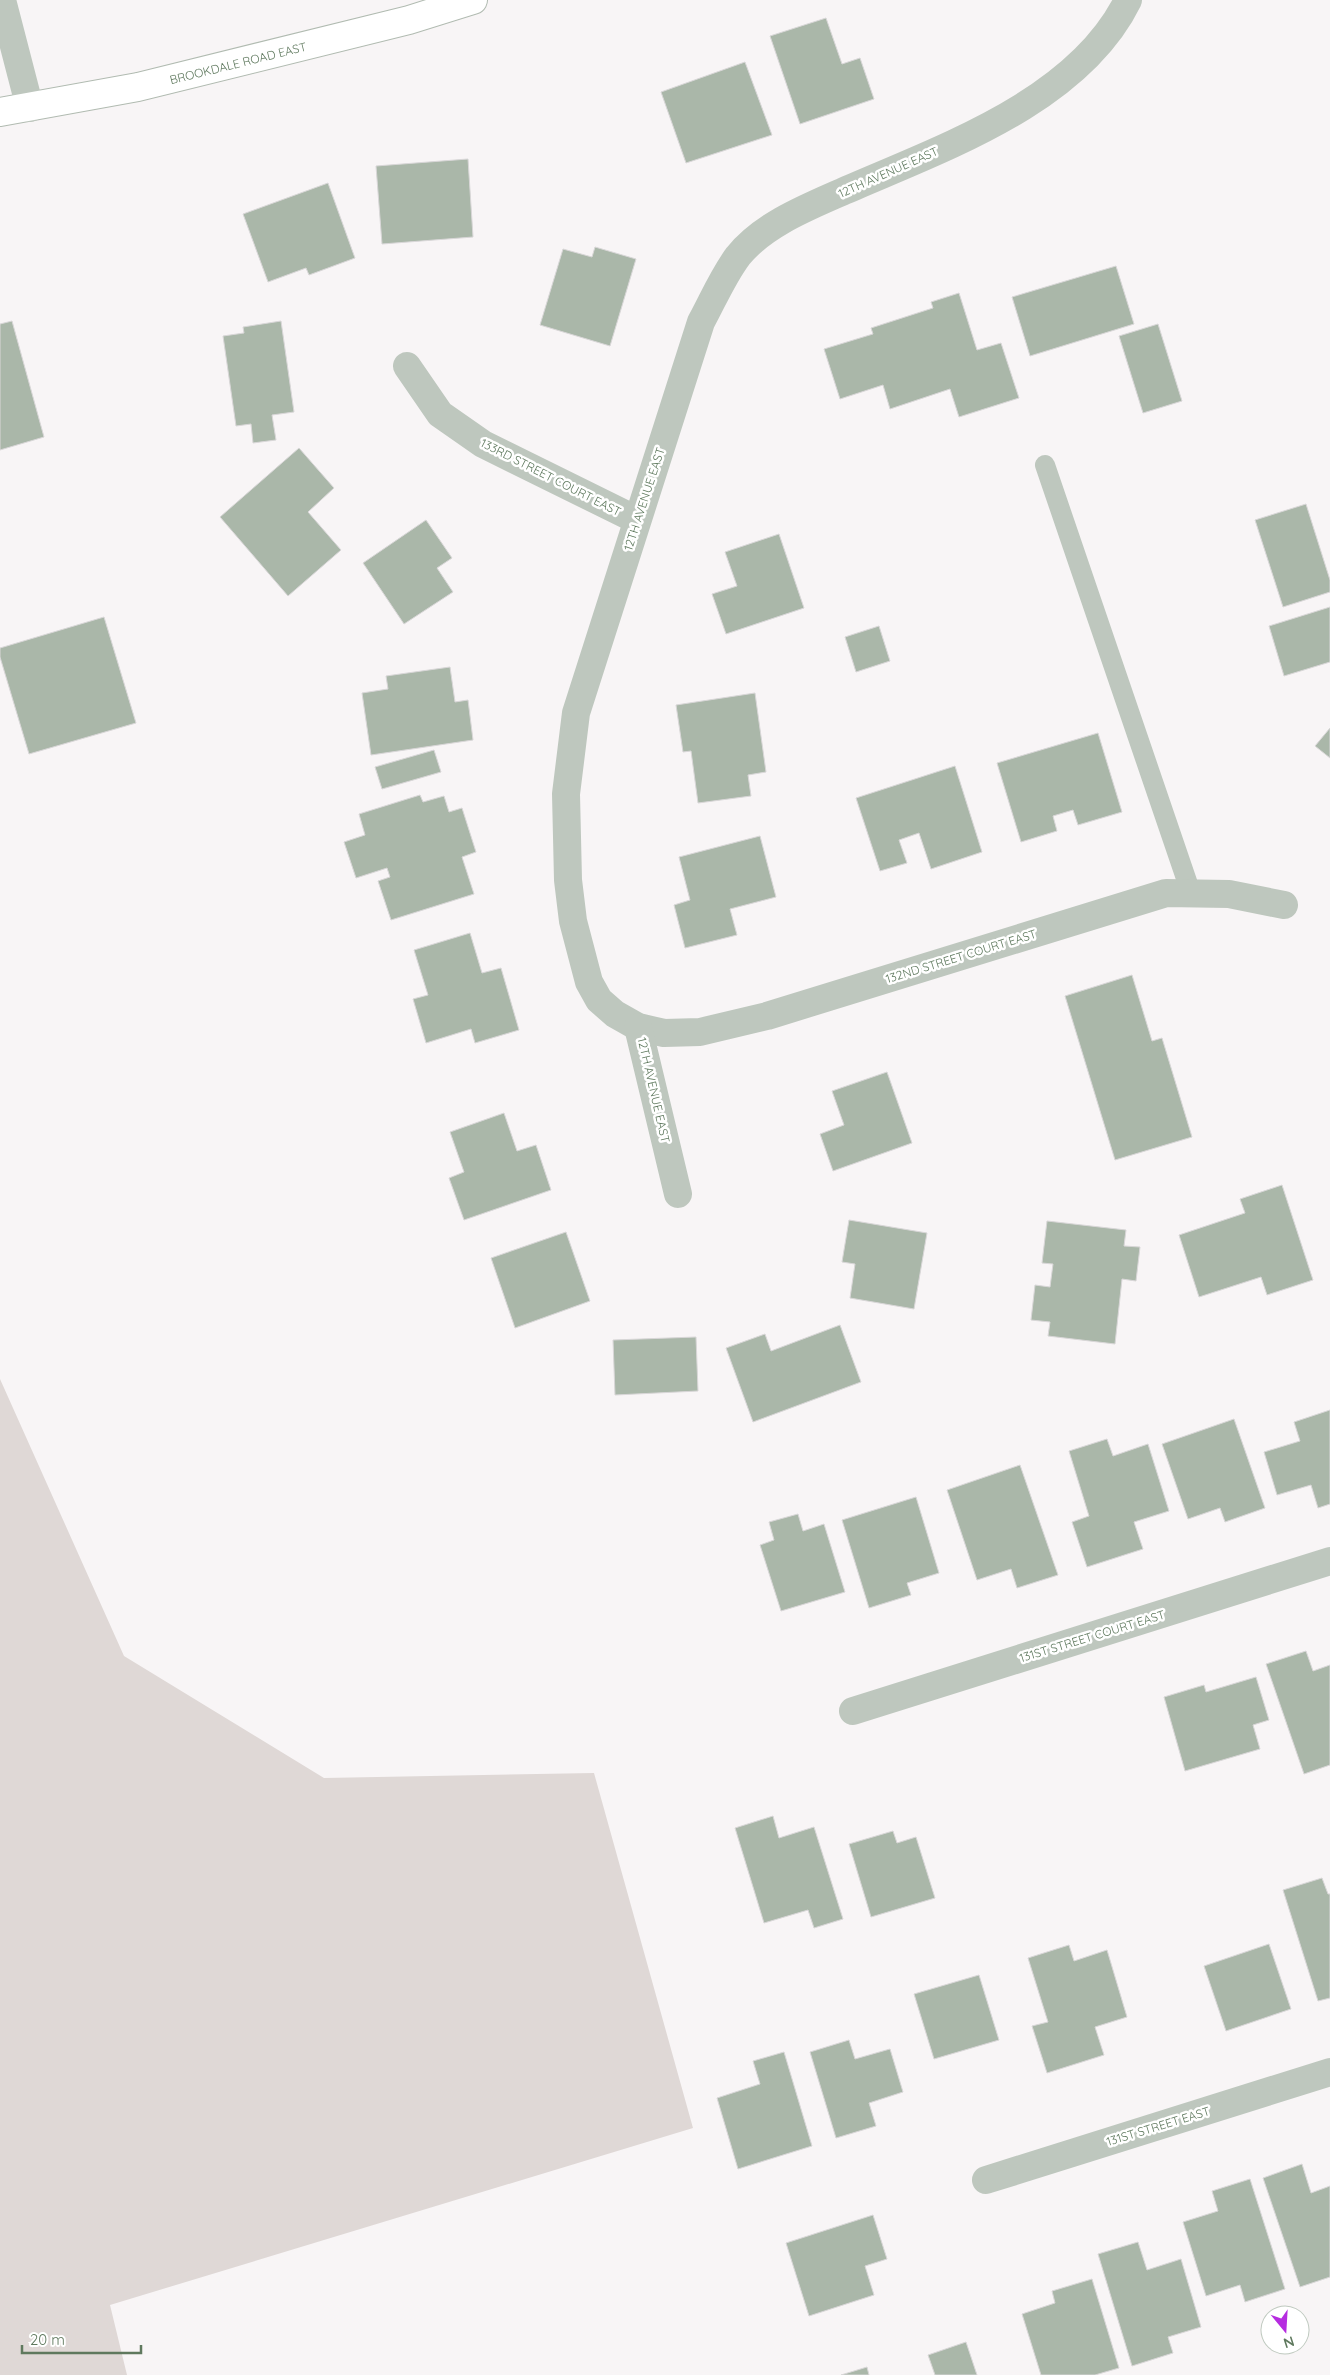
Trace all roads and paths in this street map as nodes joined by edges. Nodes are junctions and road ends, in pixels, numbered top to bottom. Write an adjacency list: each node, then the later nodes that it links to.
1 (2, 0): 4 (street)
2 (473, 0): 4 (main road, BROOKDALE ROAD EAST)
3 (1128, 0): 8 (street, 12TH AVENUE EAST)
4 (30, 108): 5 (main road, BROOKDALE ROAD EAST)
5 (0, 112)
6 (407, 366): 8 (street, 133RD STREET COURT EAST)
7 (1045, 465): 9 (lane)
8 (637, 520): 11 (street, 12TH AVENUE EAST)
9 (1191, 893): 10 (street, 132ND STREET COURT EAST); 11 (street, 132ND STREET COURT EAST)
10 (1284, 904)
11 (638, 1026): 12 (street, 12TH AVENUE EAST)
12 (678, 1194)
13 (1330, 1562): 14 (street, 131ST STREET COURT EAST)
14 (853, 1711)
15 (1330, 2072): 16 (street, 131ST STREET EAST)
16 (986, 2180)

